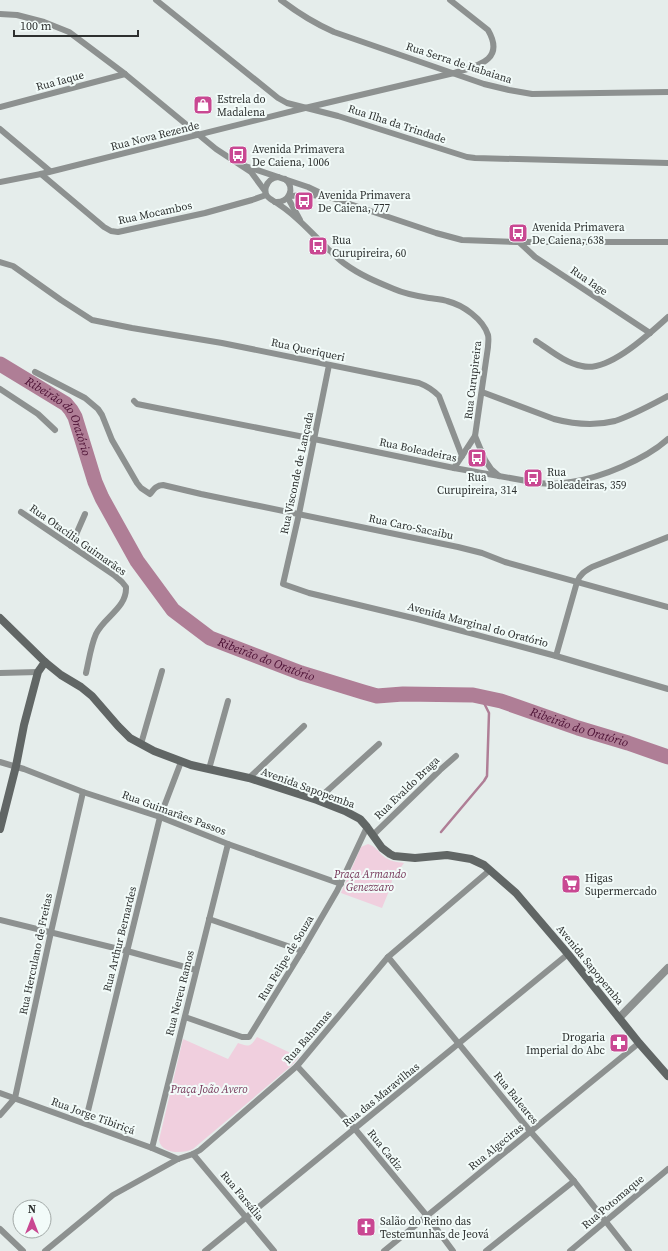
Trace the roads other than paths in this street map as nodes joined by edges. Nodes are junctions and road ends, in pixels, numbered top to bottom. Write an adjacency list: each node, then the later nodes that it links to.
1 (156, 0): 9 (street, Rua Ilha da Trindade)
2 (281, 0): 5 (street, Rua Serra de Itabaiana)
3 (450, 0): 5 (street, Rua Nova Rezende)
4 (0, 14): 6 (street)
5 (454, 73): 7 (street, Rua Serra de Itabaiana); 9 (street, Rua Nova Rezende)
6 (125, 74): 8 (street, Rua Iaque); 11 (street)
7 (668, 92)
8 (0, 107)
9 (305, 108): 11 (street, Rua Nova Rezende); 12 (street, Rua Ilha da Trindade)
10 (0, 129): 14 (street)
11 (198, 135): 13 (street); 14 (street, Rua Nova Rezende)
12 (668, 163)
13 (242, 165): 16 (street); 18 (street)
14 (50, 171): 15 (street, Rua Nova Rezende)
15 (41, 174): 17 (street, Rua Nova Rezende); 18 (street, Rua Mocambos)
16 (281, 178): 18 (street); 19 (street); 20 (street)
17 (0, 182)
18 (266, 193): 21 (street)
19 (288, 197): 20 (street); 21 (street); 22 (street, Rua Curupireira)
20 (329, 197): 23 (street)
21 (275, 202): 22 (street, Rua Curupireira)
22 (301, 223): 32 (street, Rua Curupireira)
23 (519, 242): 24 (street); 27 (street, Rua Iage)
24 (668, 242)
25 (0, 262): 29 (street, Rua Queriqueri)
26 (668, 317): 27 (street)
27 (650, 334): 28 (street)
28 (536, 341)
29 (329, 365): 37 (street, Rua Visconde de Lançada); 39 (street, Rua Queriqueri)
30 (35, 372): 44 (street, Rua Caro-Sacaibu)
31 (0, 389): 35 (street)
32 (482, 392): 33 (street); 36 (street, Rua Curupireira)
33 (668, 396)
34 (134, 400): 37 (street, Rua Boleadeiras)
35 (55, 430)
36 (475, 436): 39 (street, Rua Curupireira); 41 (street, Rua Curupireira)
37 (314, 439): 40 (street, Rua Boleadeiras); 44 (street, Rua Visconde de Lançada)
38 (668, 439): 41 (street, Rua Boleadeiras)
39 (462, 456): 40 (street)
40 (454, 468): 41 (street, Rua Boleadeiras)
41 (500, 477)
42 (21, 512): 46 (street, Rua Otacília Guimarães)
43 (85, 514): 46 (street)
44 (299, 514): 47 (street, Rua Caro-Sacaibu); 48 (street, Rua Visconde de Lançada)
45 (668, 537): 47 (street)
46 (71, 546): 56 (street, Rua Otacília Guimarães)
47 (577, 582): 49 (street, Rua Caro-Sacaibu); 51 (street)
48 (283, 584): 51 (street, Avenida Marginal do Oratório)
49 (668, 607)
50 (0, 618): 52 (main road, Avenida Sapopemba)
51 (556, 656): 57 (street, Avenida Marginal do Oratório)
52 (45, 662): 54 (main road); 60 (main road, Avenida Sapopemba)
53 (162, 671): 60 (street)
54 (38, 672): 55 (street); 65 (main road)
55 (0, 673)
56 (86, 673)
57 (668, 689)
58 (228, 701): 66 (street)
59 (304, 726): 67 (street)
60 (141, 744): 64 (main road, Avenida Sapopemba)
61 (379, 744): 69 (street)
62 (456, 756): 73 (street, Rua Evaldo Braga)
63 (0, 762): 65 (street, Rua Guimarães Passos)
64 (181, 762): 66 (main road, Avenida Sapopemba); 70 (street, Rua Arthur Bernardes)
65 (16, 766): 68 (street, Rua Guimarães Passos); 72 (main road)
66 (209, 769): 67 (main road, Avenida Sapopemba)
67 (249, 778): 69 (main road, Avenida Sapopemba)
68 (83, 792): 70 (street, Rua Guimarães Passos); 79 (street, Rua Herculano de Freitas)
69 (317, 800): 71 (main road, Avenida Sapopemba)
70 (160, 817): 74 (street, Rua Guimarães Passos); 80 (street, Rua Arthur Bernardes)
71 (367, 827): 73 (main road, Avenida Sapopemba); 76 (street, Rua Felipe de Souza)
72 (0, 829)
73 (373, 835): 75 (main road, Avenida Sapopemba)
74 (228, 844): 76 (street, Rua Guimarães Passos); 77 (street, Rua Nereu Ramos)
75 (490, 870): 82 (main road, Avenida Sapopemba); 83 (street, Rua Bahamas)
76 (341, 884): 81 (street, Rua Felipe de Souza)
77 (209, 919): 81 (street); 85 (street, Rua Nereu Ramos)
78 (0, 920): 79 (street)
79 (51, 932): 80 (street); 93 (street, Rua Herculano de Freitas)
80 (127, 951): 85 (street); 95 (street, Rua Arthur Bernardes)
81 (302, 951): 86 (street, Rua Felipe de Souza)
82 (568, 954): 87 (main road, Avenida Sapopemba); 89 (street, Rua das Maravilhas)
83 (388, 957): 89 (street, Rua Baleares); 90 (street, Rua Bahamas)
84 (668, 968): 87 (street)
85 (196, 970): 86 (street, Rua Nereu Ramos)
86 (185, 1017): 98 (street, Rua Nereu Ramos)
87 (619, 1018): 88 (main road, Avenida Sapopemba)
88 (639, 1043): 91 (main road, Avenida Sapopemba); 97 (street, Rua Algeciras)
89 (459, 1044): 96 (street, Rua das Maravilhas); 97 (street, Rua Baleares)
90 (297, 1066): 96 (street, Rua Cadiz); 99 (street, Rua Bahamas)
91 (668, 1076)
92 (0, 1093): 93 (street, Rua Jorge Tibiriçá)
93 (15, 1098): 94 (street, Rua Herculano de Freitas); 95 (street, Rua Jorge Tibiriçá)
94 (0, 1115)
95 (84, 1123): 98 (street, Rua Jorge Tibiriçá)
96 (355, 1129): 103 (street, Rua Cadiz); 104 (street, Rua das Maravilhas)
97 (530, 1131): 102 (street, Rua Baleares); 103 (street, Rua Algeciras)
98 (152, 1148): 100 (street, Rua Jorge Tibiriçá)
99 (193, 1154): 100 (street, Rua Bahamas); 104 (street, Rua Farsália)
100 (178, 1159): 108 (street, Rua Bahamas)
101 (668, 1169): 105 (street, Rua Potomaque)
102 (574, 1181): 105 (street, Rua Baleares); 113 (street)
103 (427, 1216): 111 (street, Rua Algeciras); 112 (street, Rua Cadiz)
104 (247, 1217): 109 (street, Rua das Maravilhas); 110 (street, Rua Farsália)
105 (606, 1222): 114 (street, Rua Potomaque); 115 (street, Rua Baleares)
106 (0, 1230): 107 (street)
107 (24, 1251)
108 (45, 1251)
109 (206, 1251)
110 (274, 1251)
111 (384, 1251)
112 (454, 1251)
113 (486, 1251)
114 (570, 1251)
115 (629, 1251)

